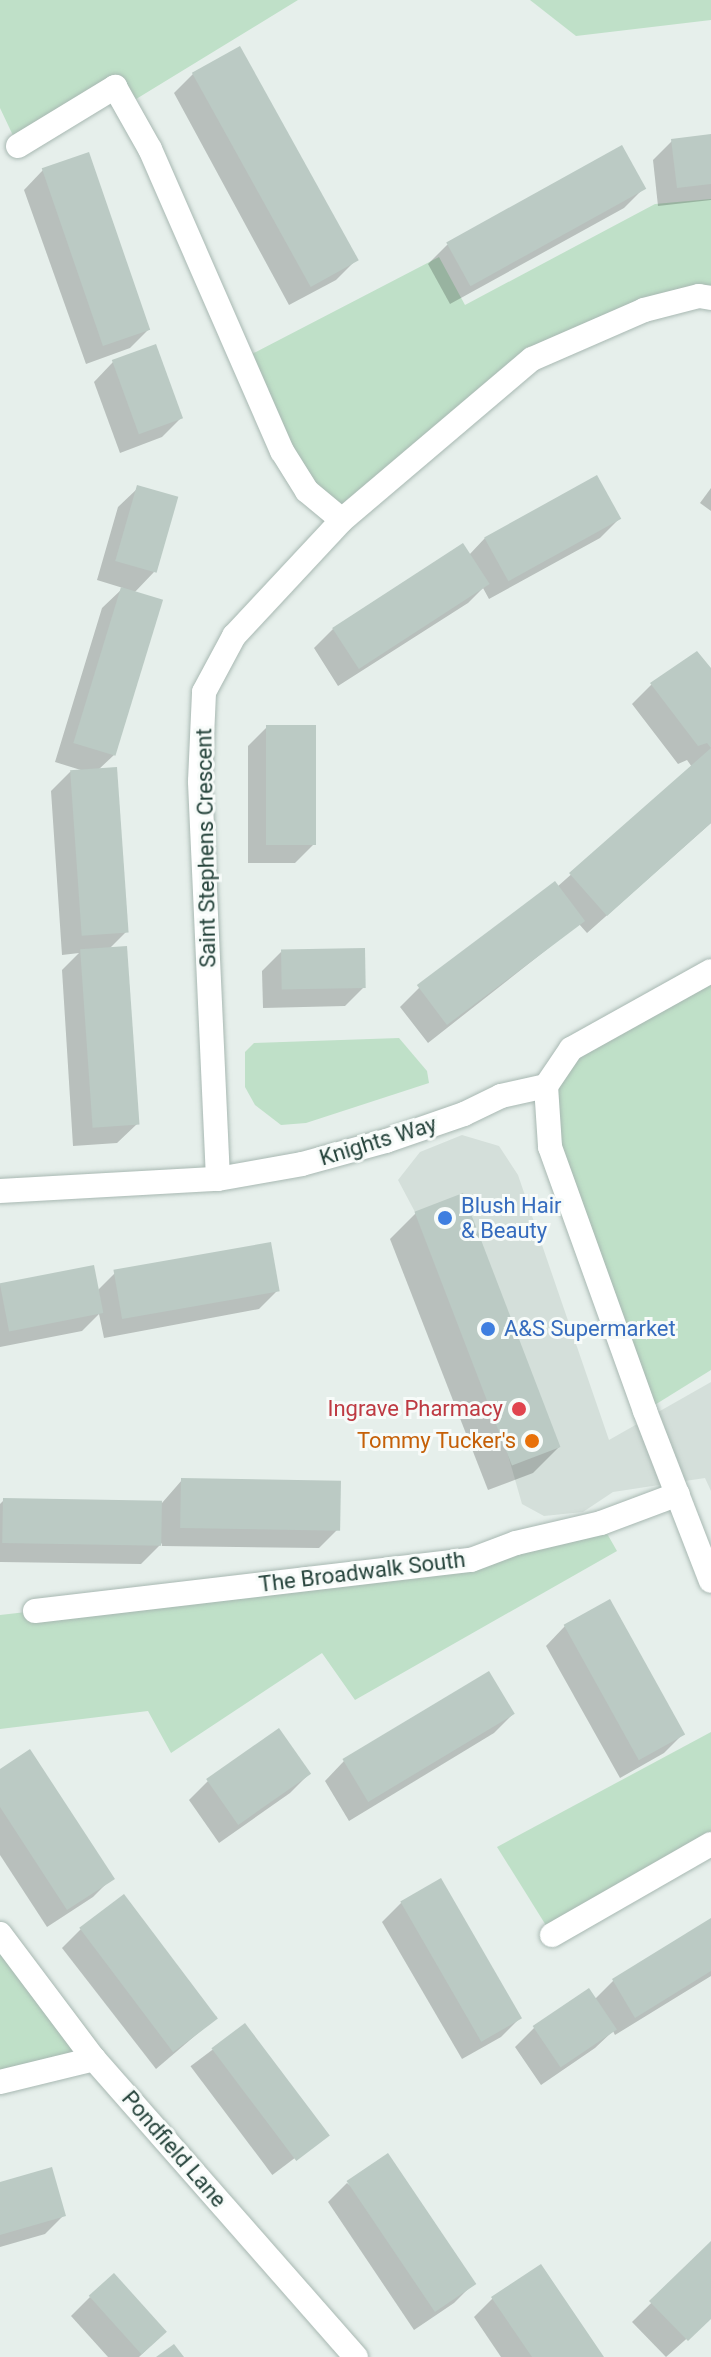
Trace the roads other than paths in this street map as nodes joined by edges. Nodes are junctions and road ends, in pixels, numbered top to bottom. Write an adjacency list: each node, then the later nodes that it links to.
1 (18, 146): 3 (street)
2 (711, 298): 3 (street, Saint Stephens Crescent)
3 (342, 520): 6 (street, Saint Stephens Crescent)
4 (711, 971): 5 (street)
5 (546, 1086): 6 (street, Knights Way); 8 (street)
6 (218, 1179): 7 (street, Knights Way)
7 (0, 1191)
8 (678, 1494): 9 (street); 10 (street, The Broadwalk South)
9 (711, 1581)
10 (35, 1611)
11 (711, 1844): 13 (street)
12 (0, 1934): 14 (street, Pondfield Lane)
13 (552, 1935)
14 (94, 2059): 15 (street); 16 (street, Pondfield Lane)
15 (0, 2082)
16 (356, 2357)

